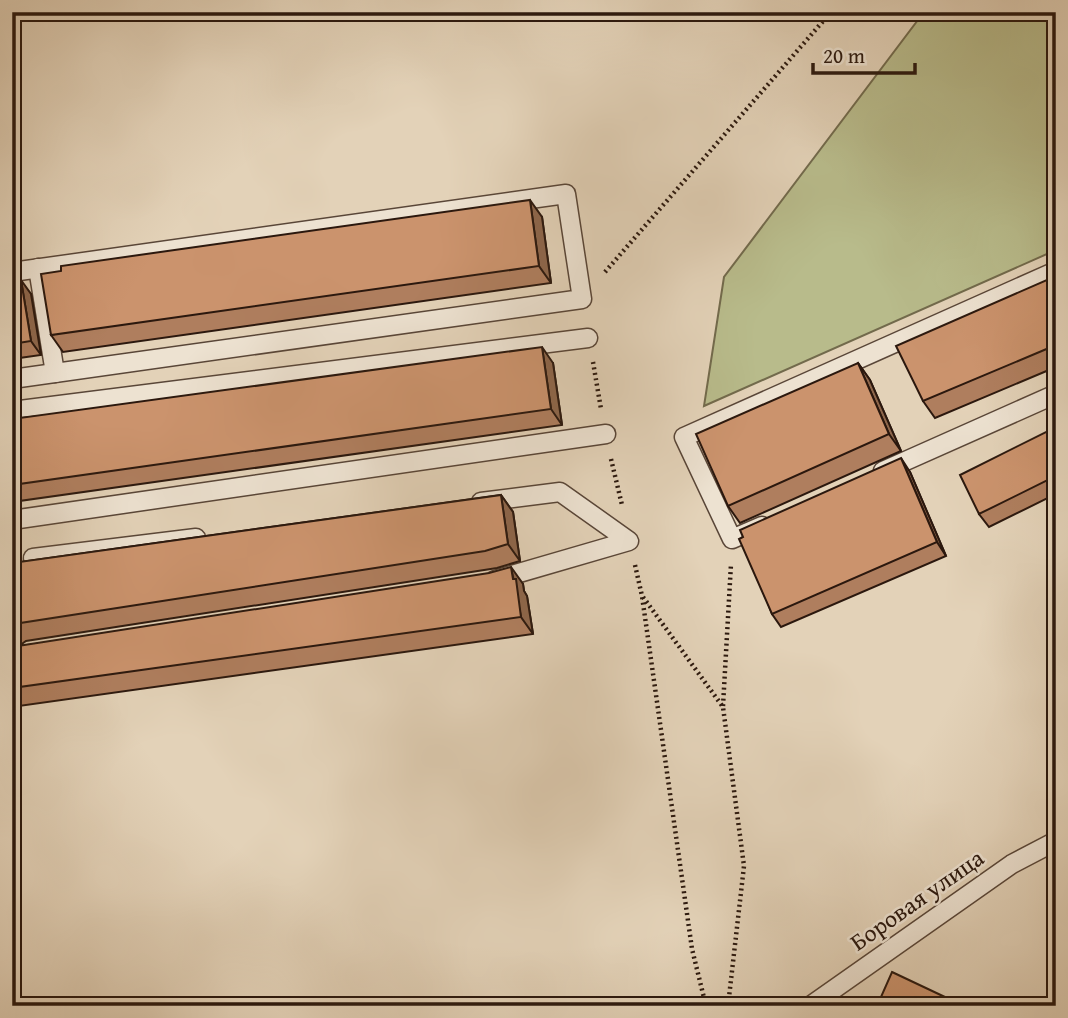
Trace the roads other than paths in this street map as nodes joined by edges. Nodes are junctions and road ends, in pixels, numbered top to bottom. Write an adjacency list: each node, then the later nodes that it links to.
1 (38, 268): 3 (lane); 5 (lane); 5 (lane)
2 (1056, 271): 12 (lane)
3 (12, 272)
4 (588, 338): 8 (lane)
5 (55, 373): 6 (lane)
6 (12, 379)
7 (1056, 394): 10 (lane)
8 (12, 411)
9 (606, 434): 13 (lane)
10 (869, 478)
11 (463, 504): 16 (lane)
12 (782, 517)
13 (12, 520)
14 (214, 536): 15 (lane)
15 (33, 558)
16 (472, 583)
17 (1056, 841): 18 (lane, Боровая улица)
18 (810, 1006)

